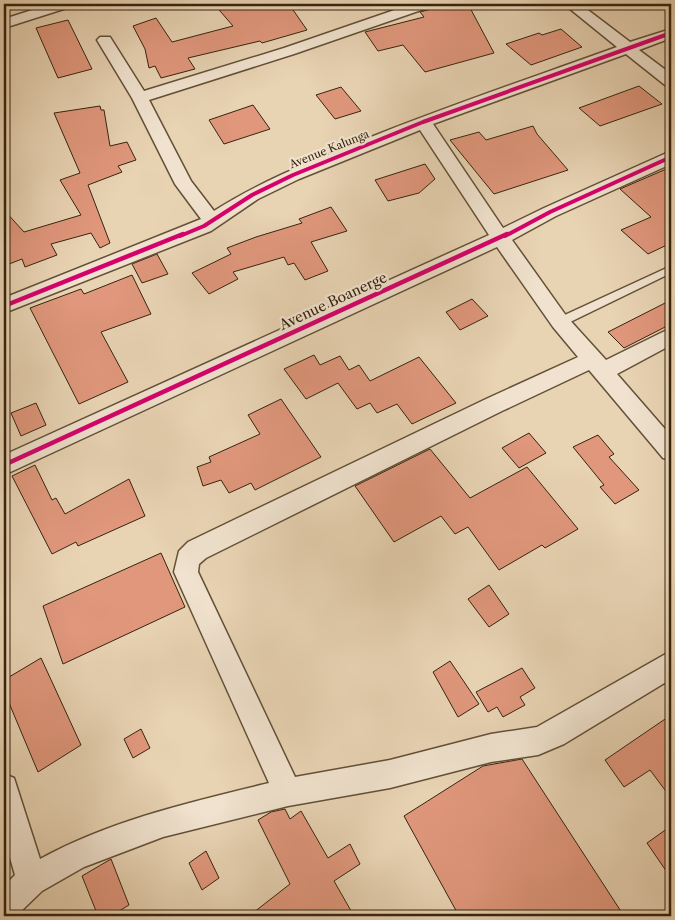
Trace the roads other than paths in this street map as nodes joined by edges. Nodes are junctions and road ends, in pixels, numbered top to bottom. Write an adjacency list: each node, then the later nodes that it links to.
1 (66, 4): 4 (street)
2 (425, 4): 9 (street)
3 (571, 4): 7 (street)
4 (4, 24)
5 (671, 33): 7 (street, Avenue Kalunga)
6 (105, 40): 9 (street)
7 (627, 49): 8 (street); 10 (street, Avenue Kalunga)
8 (671, 82)
9 (140, 98): 12 (street)
10 (423, 122): 12 (street, Avenue Kalunga); 13 (street)
11 (671, 156): 13 (street, Avenue Boanerge)
12 (212, 221): 15 (street, Avenue Kalunga)
13 (500, 238): 16 (street); 20 (street, Avenue Boanerge)
14 (671, 269): 16 (lane)
15 (4, 306)
16 (560, 322): 18 (street)
17 (671, 336): 18 (street)
18 (597, 366): 19 (street); 23 (street)
19 (671, 451)
20 (4, 464)
21 (671, 664): 23 (street)
22 (4, 788): 24 (street)
23 (288, 792): 24 (street)
24 (30, 880): 25 (street)
25 (4, 907)

